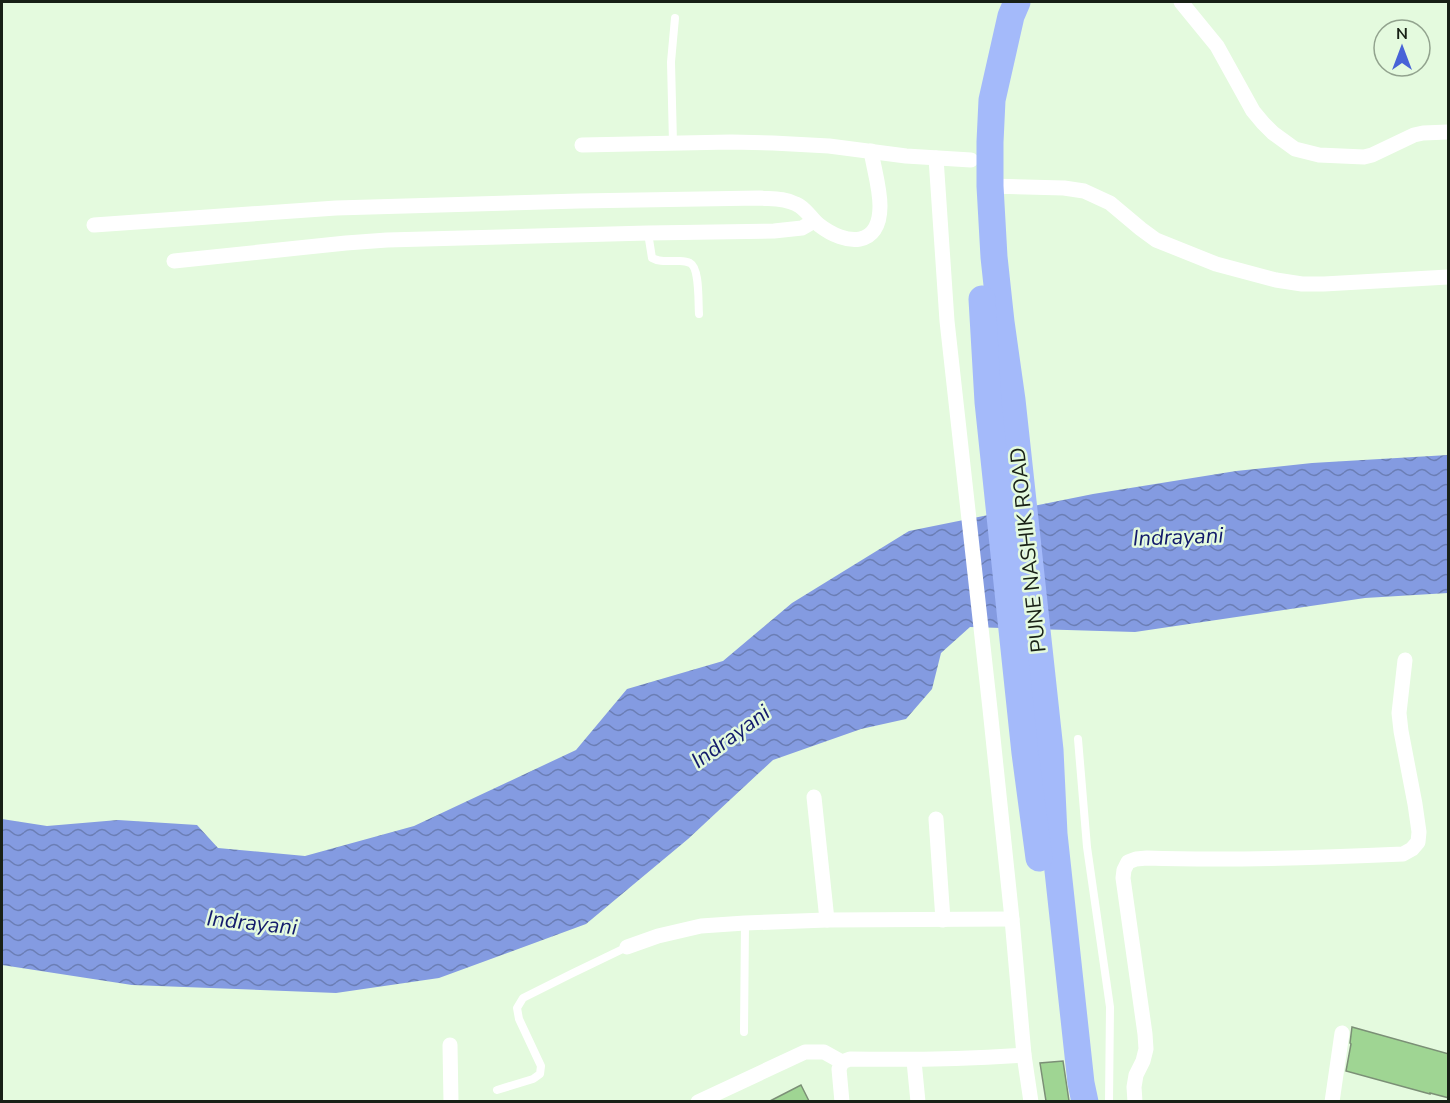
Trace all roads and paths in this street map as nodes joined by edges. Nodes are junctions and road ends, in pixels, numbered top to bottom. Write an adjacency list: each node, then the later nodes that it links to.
1 (998, 2): 10 (highway, PUNE NASHIK ROAD)
2 (1017, 2): 11 (highway, PUNE NASHIK ROAD)
3 (1181, 2): 5 (street)
4 (675, 18): 6 (lane)
5 (1449, 132)
6 (673, 143): 7 (street); 8 (street)
7 (582, 145)
8 (872, 152): 9 (street); 12 (street)
9 (936, 158): 10 (street); 24 (street)
10 (971, 160): 18 (highway, PUNE NASHIK ROAD)
11 (990, 186): 16 (street); 18 (highway, PUNE NASHIK ROAD)
12 (812, 219): 13 (street); 14 (street)
13 (93, 225)
14 (648, 232): 15 (street); 17 (lane)
15 (174, 261)
16 (1449, 277)
17 (699, 314)
18 (1000, 401): 21 (highway, PUNE NASHIK ROAD)
19 (1405, 660): 44 (street)
20 (1078, 739): 43 (lane)
21 (1037, 752): 41 (highway, PUNE NASHIK ROAD); 42 (highway, PUNE NASHIK ROAD)
22 (814, 797): 25 (street)
23 (936, 819): 26 (street)
24 (1012, 919): 26 (street); 32 (street)
25 (827, 920): 26 (street); 27 (street)
26 (943, 920)
27 (745, 922): 28 (street); 29 (lane)
28 (627, 947): 35 (lane)
29 (744, 1032)
30 (1341, 1033): 45 (street)
31 (450, 1045): 36 (street)
32 (1024, 1055): 33 (street); 40 (street)
33 (914, 1061): 34 (street); 39 (street)
34 (842, 1062): 37 (street); 38 (street)
35 (497, 1090)
36 (451, 1101)
37 (698, 1101)
38 (842, 1101)
39 (918, 1101)
40 (1031, 1101)
41 (1065, 1101)
42 (1084, 1101)
43 (1109, 1101)
44 (1136, 1101)
45 (1332, 1101)

